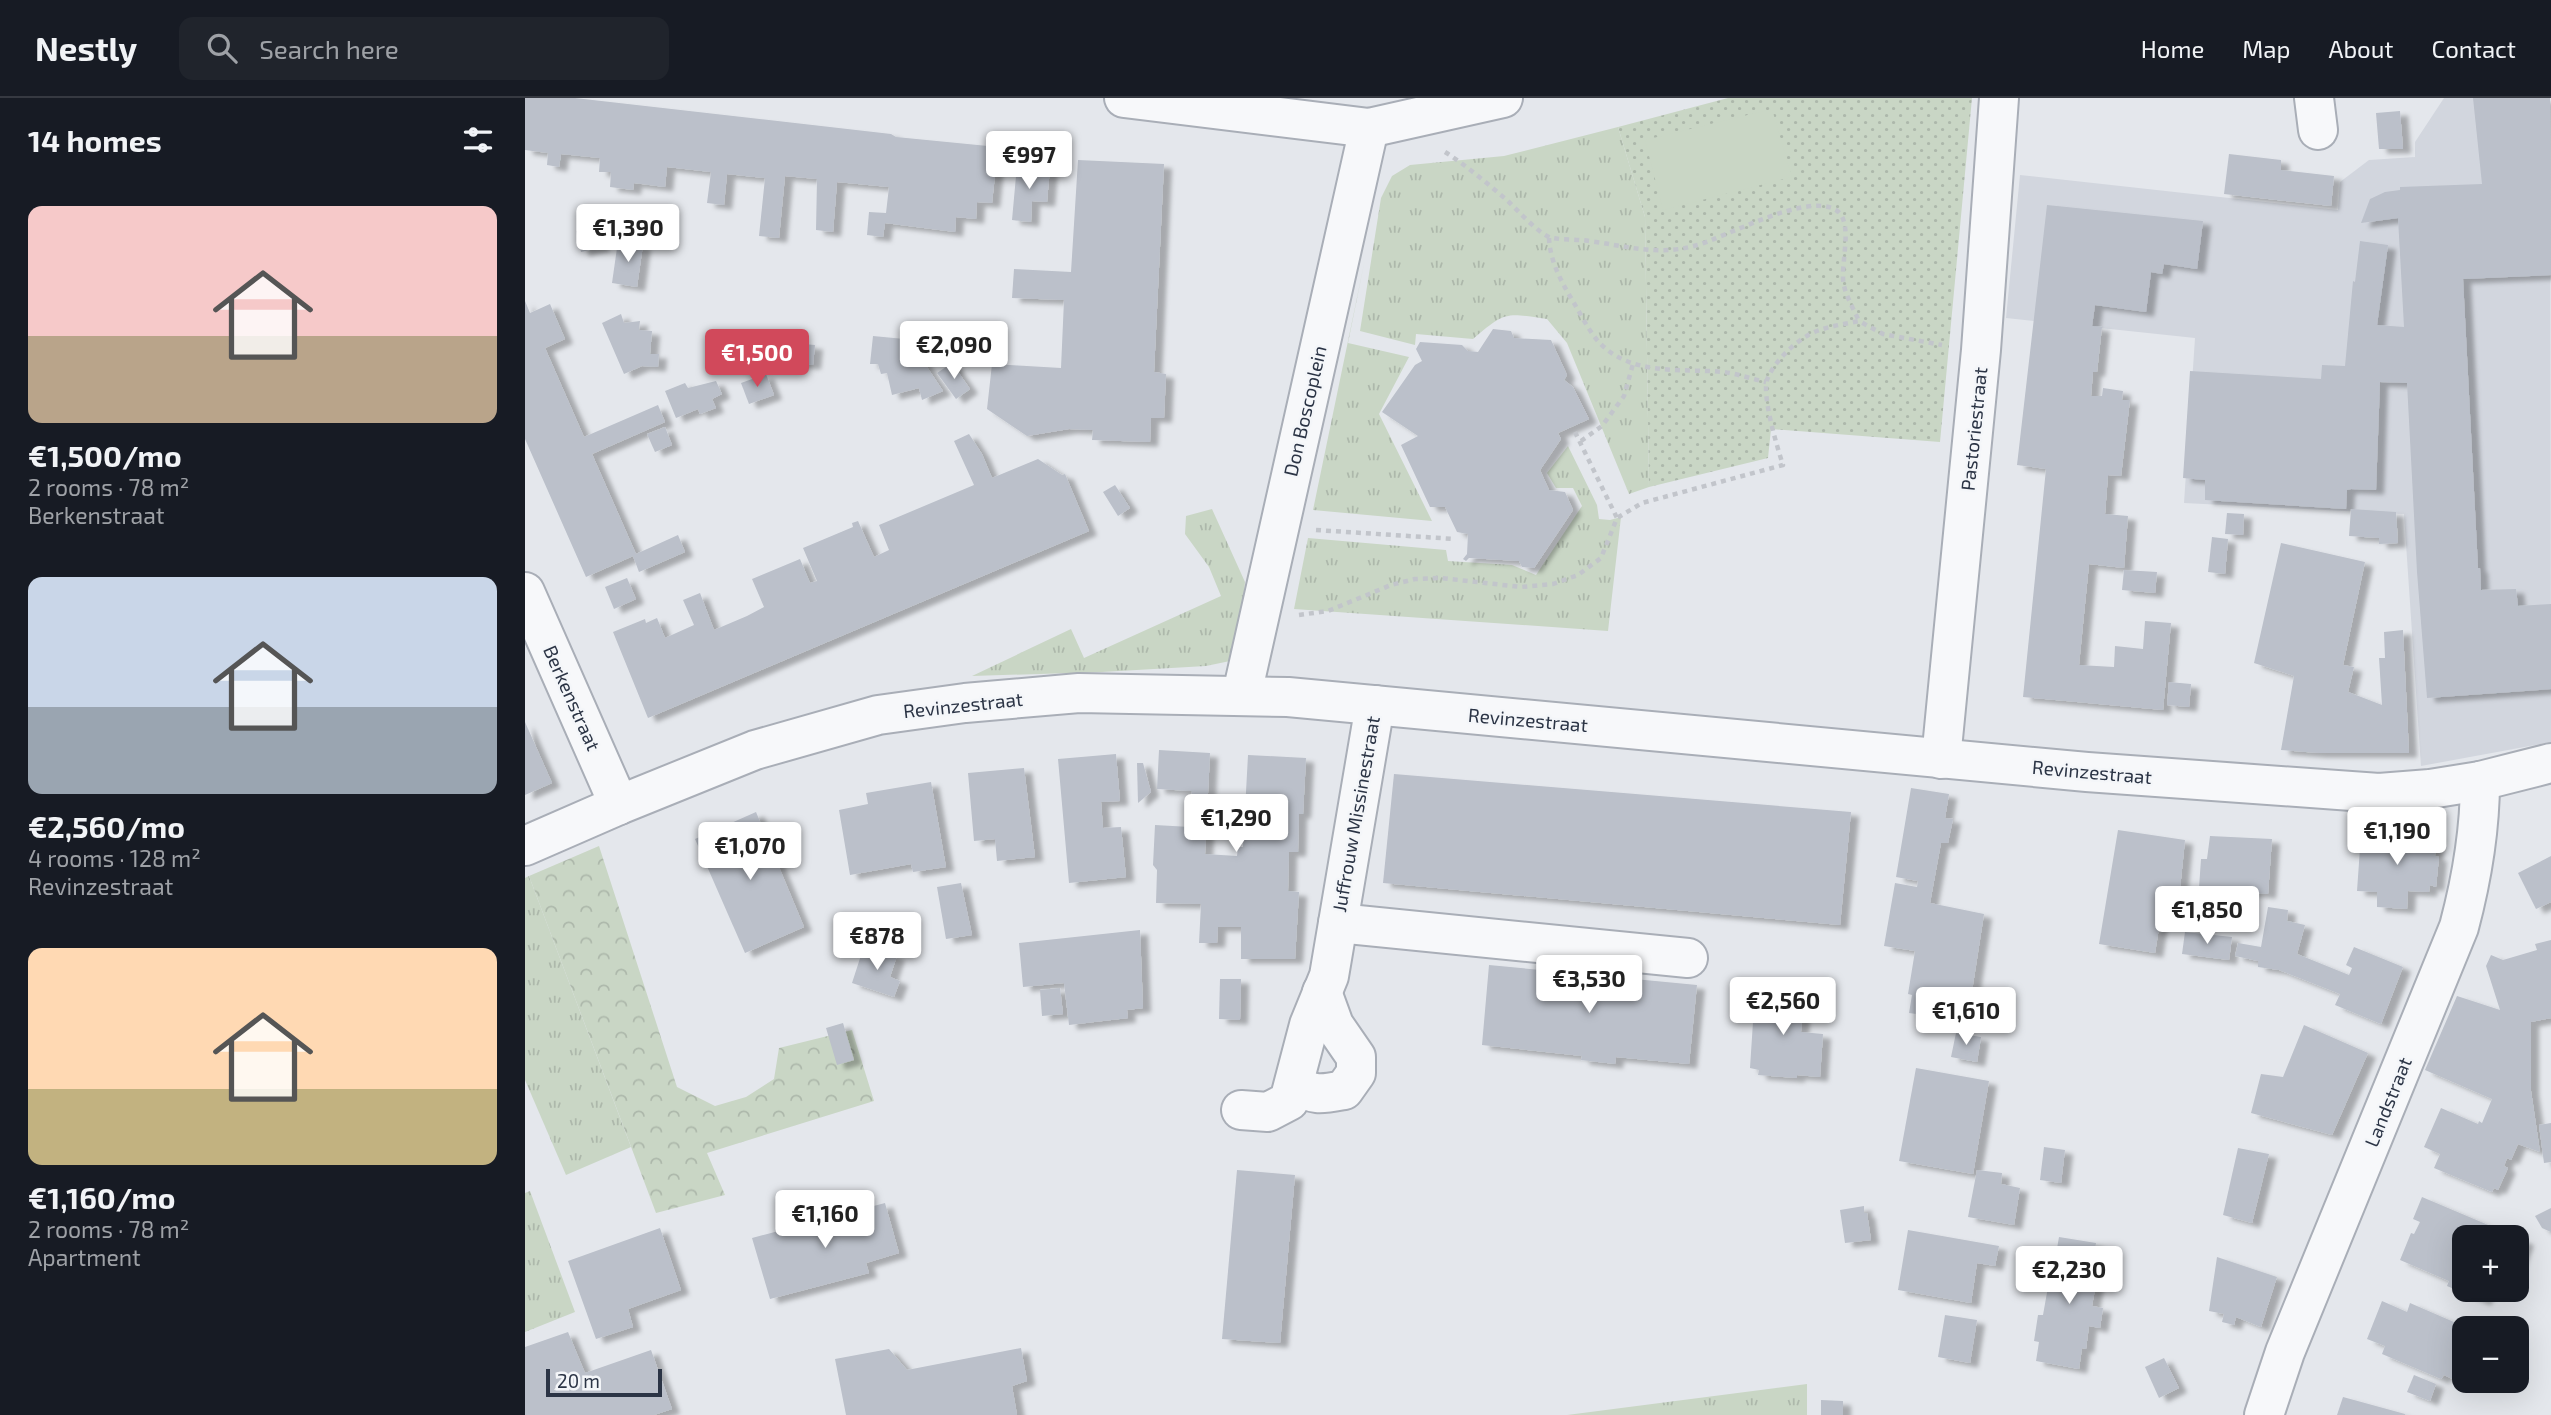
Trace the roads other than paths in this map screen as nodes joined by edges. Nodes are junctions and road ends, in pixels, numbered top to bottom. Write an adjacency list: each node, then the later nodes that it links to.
1 (1124, 98): 4 (street)
2 (1503, 98): 5 (street)
3 (1999, 98): 9 (street, Pastoriestraat)
4 (1182, 101): 5 (street)
5 (1381, 125): 7 (street, Don Boscoplein)
6 (525, 592): 12 (street, Berkenstraat)
7 (1242, 694): 8 (street, Revinzestraat); 12 (street, Revinzestraat)
8 (1375, 705): 9 (street, Revinzestraat); 14 (street, Juffrouw Missinestraat)
9 (1941, 759): 11 (street, Revinzestraat)
10 (2551, 764): 11 (street, Revinzestraat)
11 (2480, 781): 19 (street, Landstraat)
12 (619, 805): 13 (street, Revinzestraat)
13 (525, 846)
14 (1338, 923): 15 (street, Juffrouw Missinestraat); 16 (street, Juffrouw Missinestraat)
15 (1688, 958)
16 (1322, 992): 17 (street, Juffrouw Missinestraat); 17 (street)
17 (1295, 1083): 18 (street, Juffrouw Missinestraat)
18 (1241, 1110)
19 (2264, 1415)

